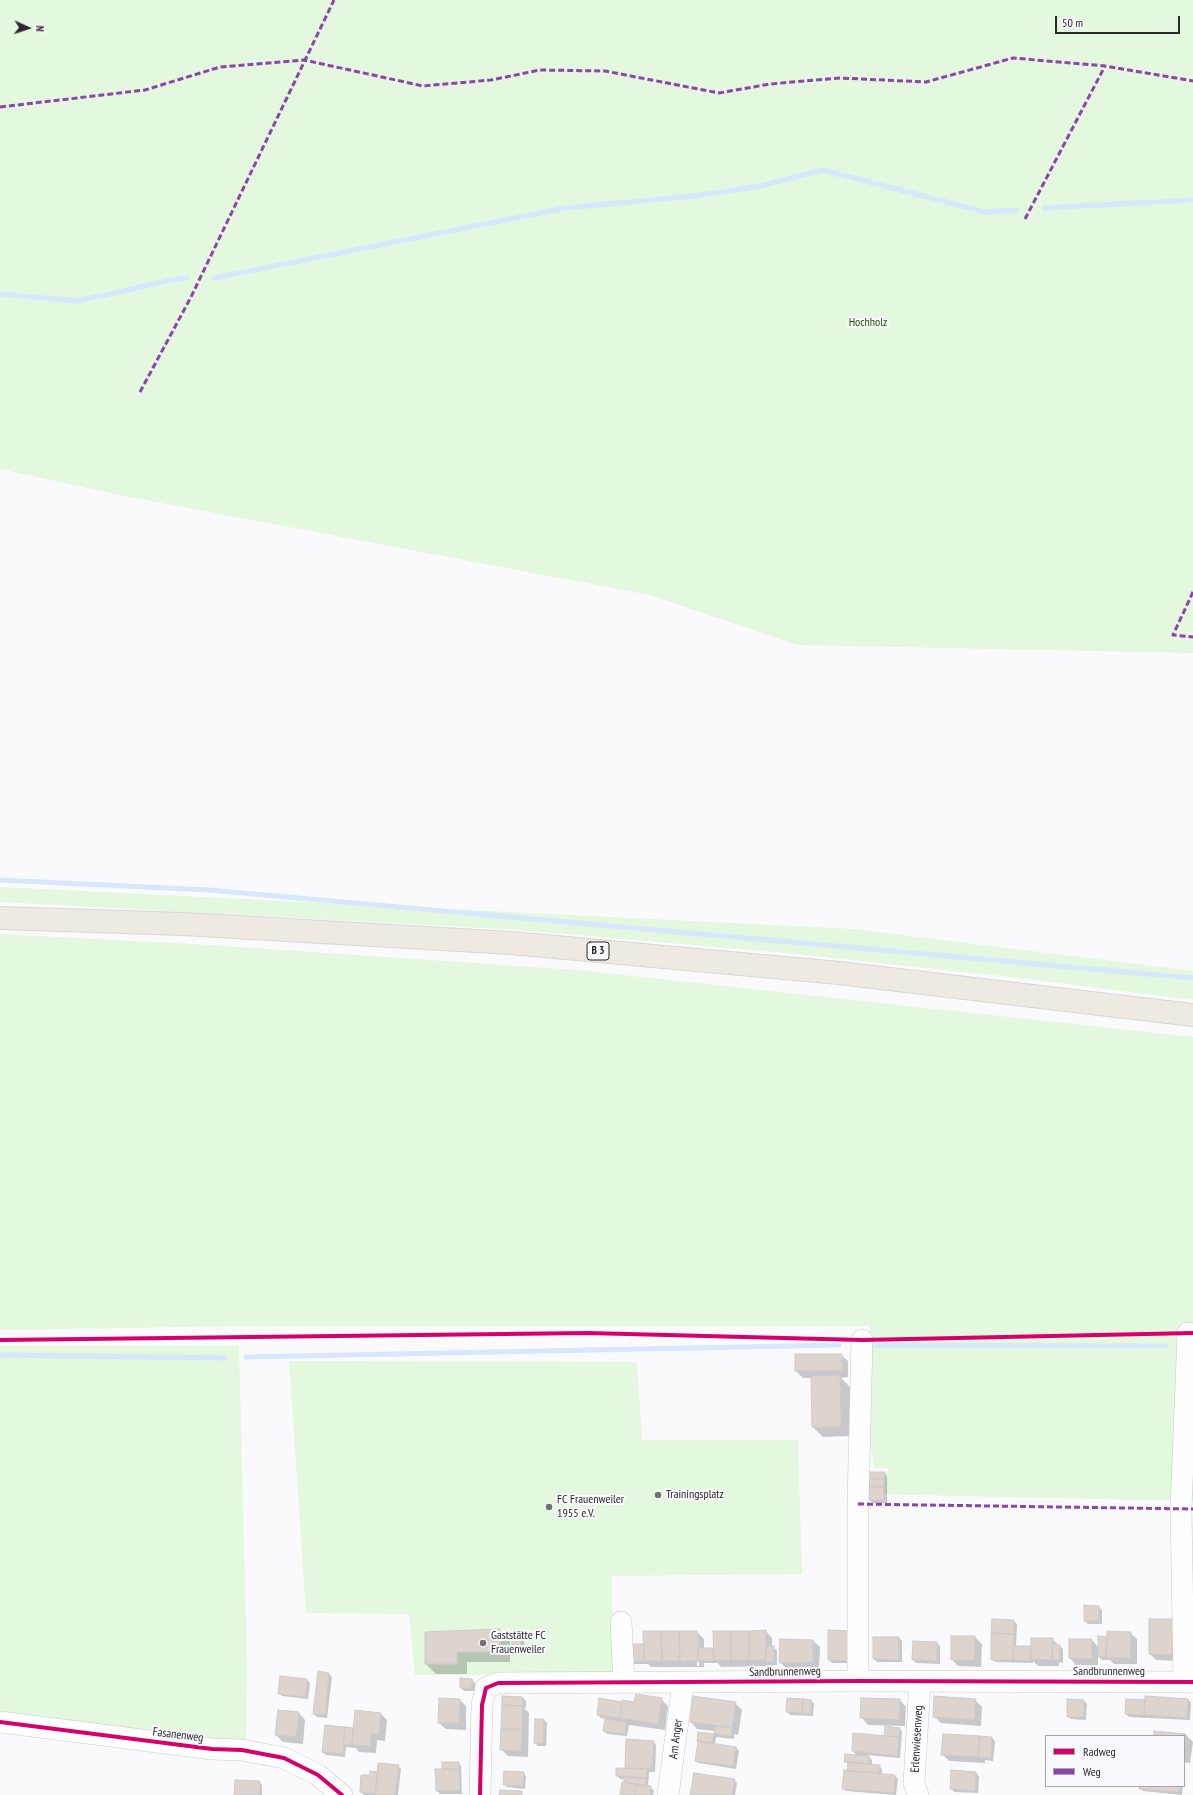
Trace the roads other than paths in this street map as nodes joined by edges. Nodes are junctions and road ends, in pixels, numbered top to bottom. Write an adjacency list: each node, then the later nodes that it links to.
1 (0, 918): 2 (main road, B 3)
2 (1193, 1015)
3 (1188, 1333): 8 (street)
4 (862, 1340): 6 (street)
5 (620, 1622): 9 (street)
6 (858, 1681): 7 (street, Sandbrunnenweg); 10 (street, Sandbrunnenweg)
7 (920, 1682): 8 (street, Sandbrunnenweg); 15 (street, Erlenwiesenweg)
8 (1189, 1682)
9 (624, 1683): 10 (street, Sandbrunnenweg); 13 (street, Sandbrunnenweg)
10 (683, 1683): 14 (street, Am Anger)
11 (0, 1722): 12 (street, Fasanenweg)
12 (342, 1795)
13 (480, 1795)
14 (668, 1795)
15 (918, 1795)

